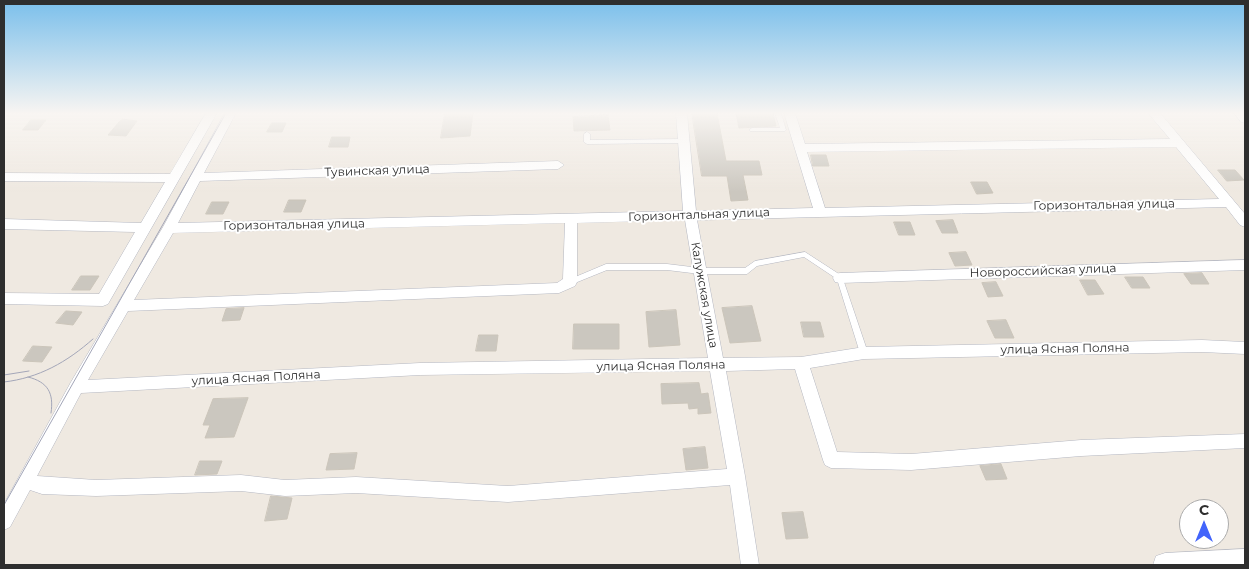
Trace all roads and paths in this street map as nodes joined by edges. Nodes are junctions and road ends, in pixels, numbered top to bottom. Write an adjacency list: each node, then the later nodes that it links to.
1 (196, 140): 12 (street)
2 (216, 140): 11 (street)
3 (587, 140): 6 (lane)
4 (797, 140): 8 (street)
5 (1175, 140): 7 (street)
6 (684, 141): 15 (street, Калужская улица)
7 (1178, 143): 8 (street); 13 (street)
8 (800, 148): 14 (street)
9 (558, 165): 11 (street, Тувинская улица)
10 (4, 177): 12 (street)
11 (197, 177): 20 (street)
12 (174, 178): 19 (street)
13 (1229, 203): 14 (street, Горизонтальная улица); 17 (street)
14 (820, 211): 15 (street, Горизонтальная улица)
15 (690, 215): 16 (street, Горизонтальная улица); 22 (street, Калужская улица)
16 (571, 219): 20 (street, Горизонтальная улица); 24 (street)
17 (1245, 222)
18 (4, 224): 19 (street)
19 (145, 228): 25 (street)
20 (169, 228): 26 (street)
21 (1245, 265): 23 (street, Новороссийская улица)
22 (700, 271): 23 (lane); 24 (lane); 30 (street, Калужская улица)
23 (840, 278): 28 (lane)
24 (570, 282): 26 (street)
25 (4, 299)
26 (122, 306): 31 (street)
27 (1245, 348): 28 (street, улица Ясная Поляна)
28 (864, 353): 29 (street, улица Ясная Поляна)
29 (801, 363): 30 (street, улица Ясная Поляна); 32 (street)
30 (716, 365): 31 (street, улица Ясная Поляна); 33 (street, Калужская улица)
31 (76, 387): 34 (street)
32 (1245, 441)
33 (736, 476): 34 (street); 37 (street, Калужская улица)
34 (26, 481): 35 (street)
35 (4, 521)
36 (1245, 561): 38 (main road)
37 (750, 565)
38 (1165, 565)

